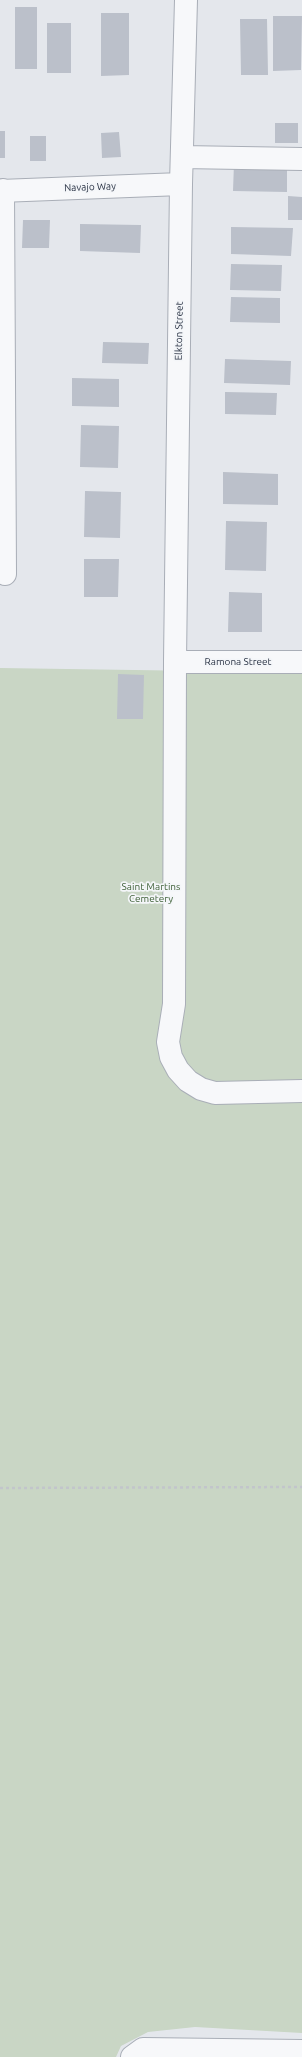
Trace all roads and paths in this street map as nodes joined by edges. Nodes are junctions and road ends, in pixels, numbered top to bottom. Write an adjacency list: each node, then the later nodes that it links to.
1 (186, 0): 2 (street, Elkton Street)
2 (182, 157): 3 (street); 4 (street, Elkton Street)
3 (302, 159)
4 (181, 184): 5 (street, Navajo Way); 7 (street, Elkton Street)
5 (2, 191): 6 (street)
6 (5, 574)
7 (175, 662): 8 (street, Ramona Street); 9 (street, Elkton Street)
8 (302, 662)
9 (302, 1091)
10 (302, 1487): 11 (path)
11 (0, 1488)
12 (302, 2051): 13 (street)
13 (132, 2057)

